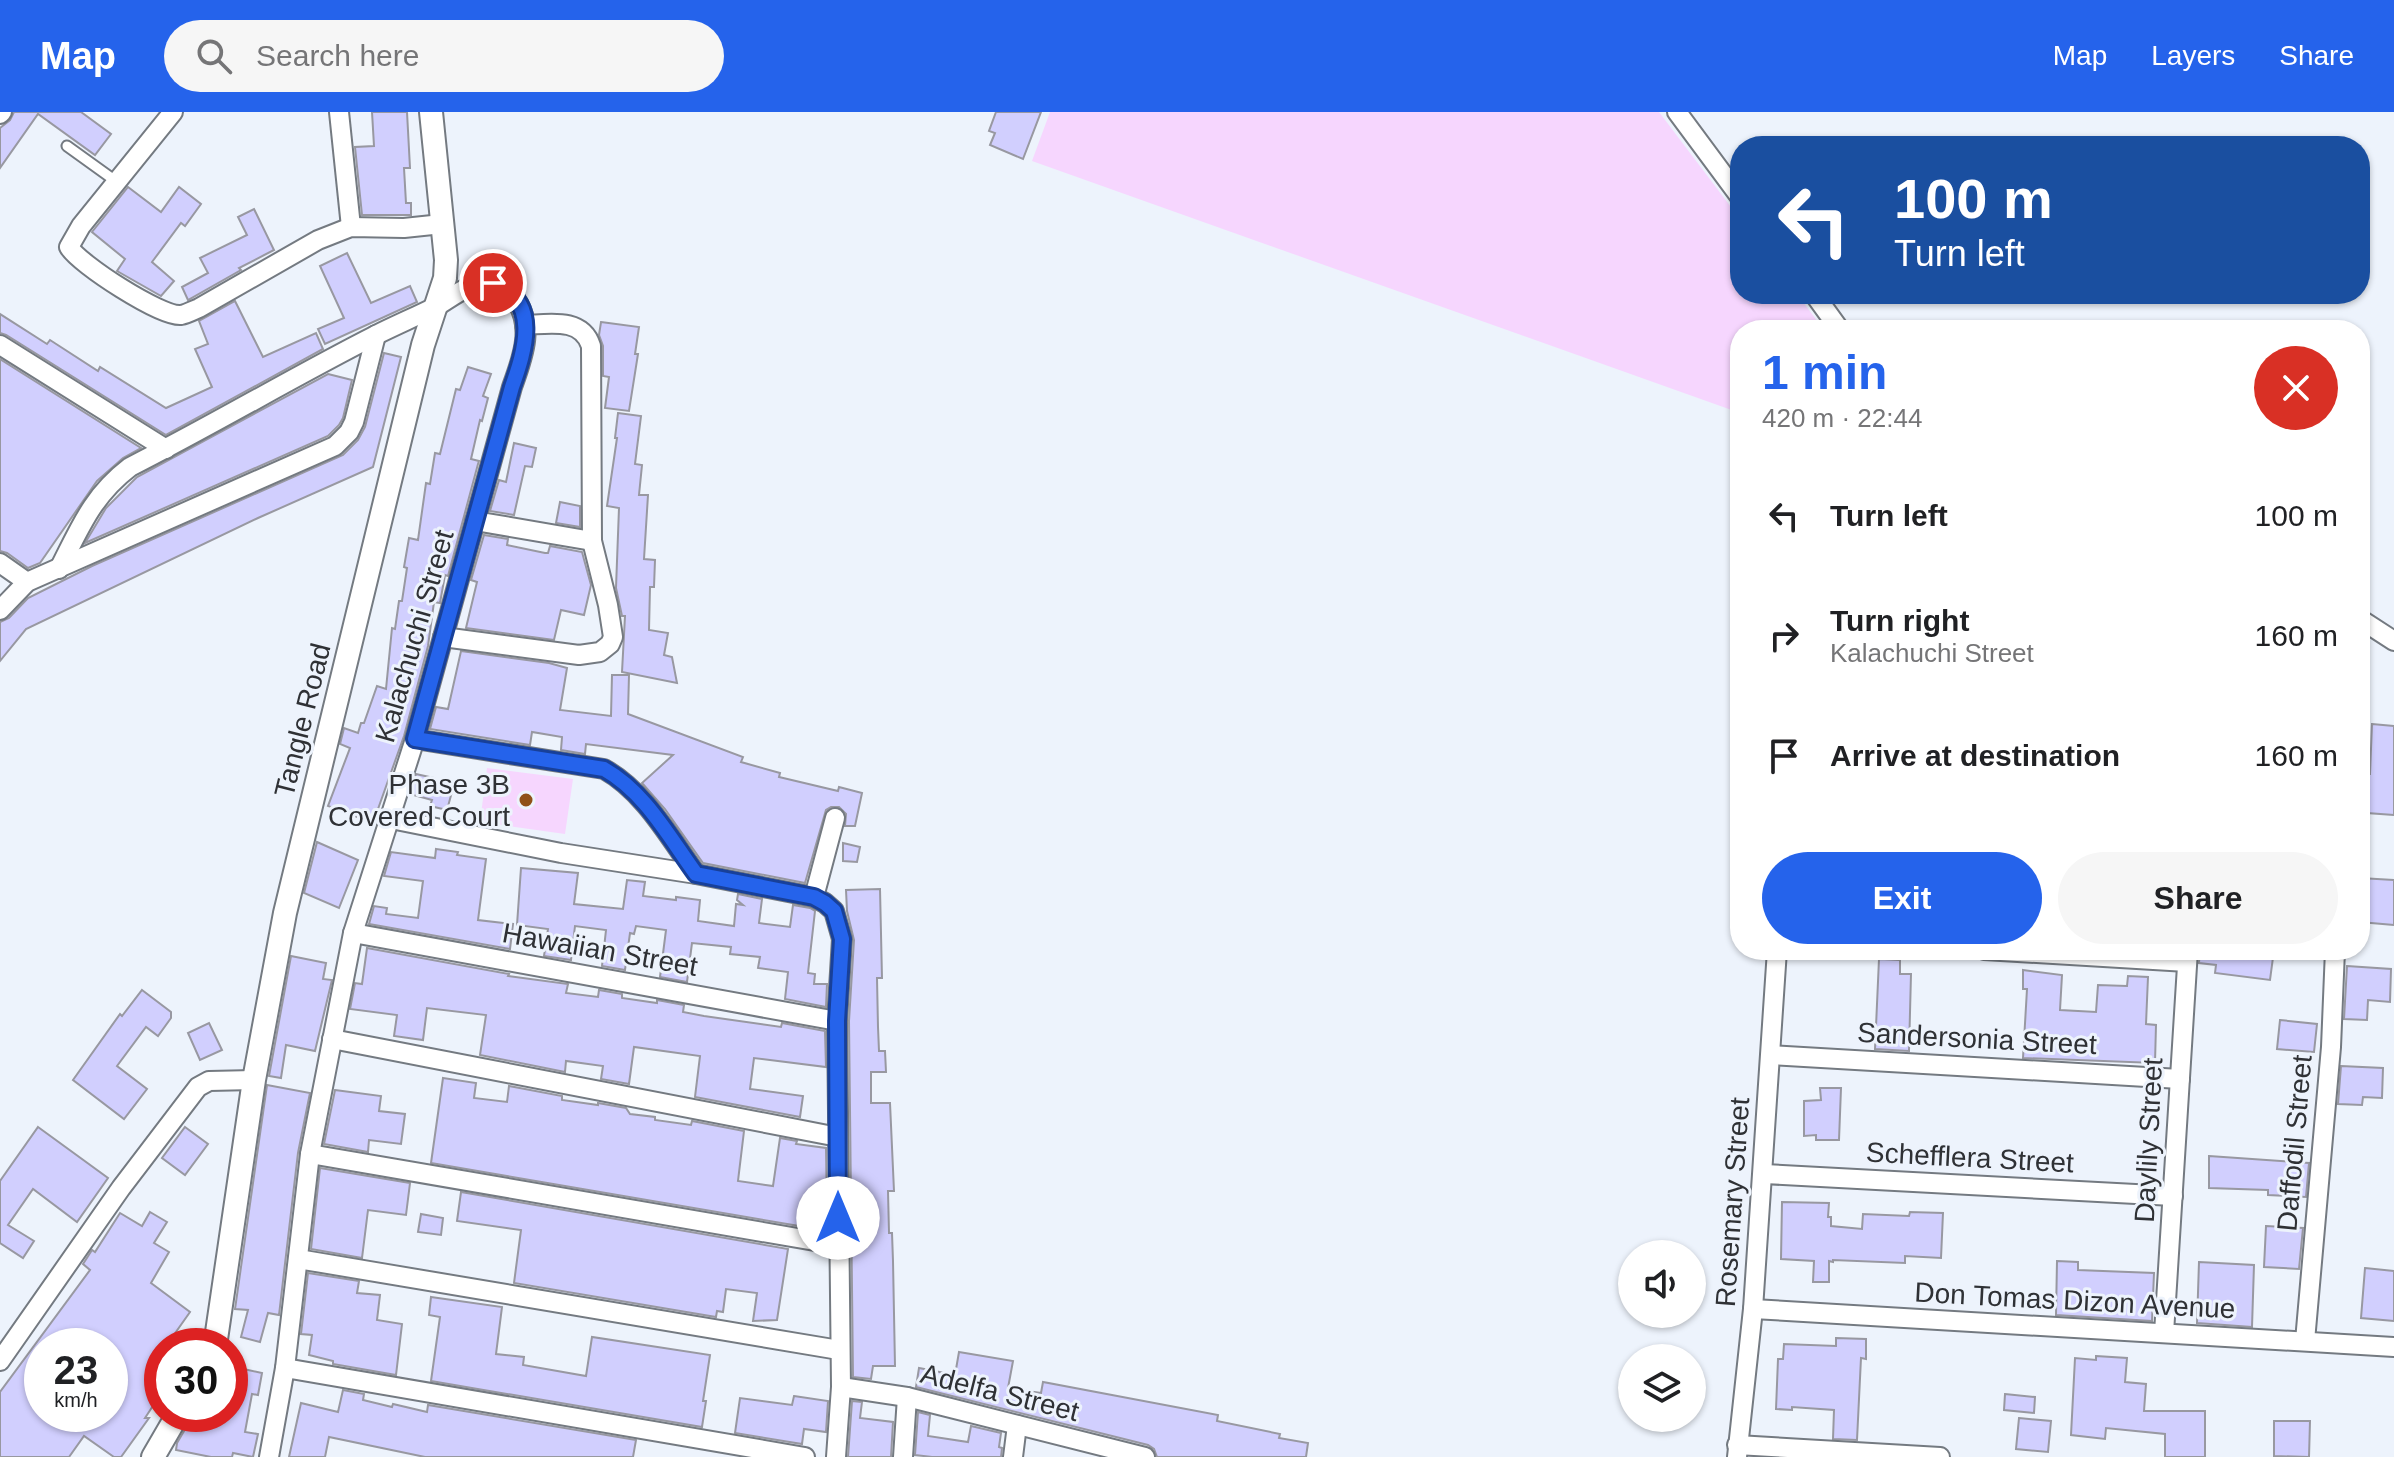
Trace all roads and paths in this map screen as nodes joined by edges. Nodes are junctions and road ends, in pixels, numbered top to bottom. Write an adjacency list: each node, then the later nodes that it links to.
1 (173, 112): 6 (street)
2 (339, 112): 9 (street)
3 (431, 112): 8 (street, Tangle Road)
4 (1677, 112): 7 (street)
5 (67, 146): 6 (lane)
6 (117, 182): 9 (street)
7 (1730, 184)
8 (442, 224): 9 (street); 10 (street, Tangle Road)
9 (351, 227)
10 (437, 306): 11 (street); 12 (street); 37 (street, Tangle Road)
11 (525, 325): 15 (street, Kalachuchi Street); 16 (street)
12 (376, 335): 14 (street); 18 (street)
13 (0, 345): 14 (street)
14 (166, 449): 18 (street)
15 (475, 521): 16 (street); 22 (street, Kalachuchi Street)
16 (592, 541): 22 (street)
17 (0, 563): 19 (street)
18 (59, 569): 19 (street)
19 (27, 582): 20 (street)
20 (0, 610)
21 (2370, 625): 23 (street)
22 (443, 637): 24 (street, Kalachuchi Street)
23 (2394, 641)
24 (415, 739): 26 (street, Kalachuchi Street); 27 (street)
25 (835, 818): 28 (street)
26 (391, 819): 27 (street); 29 (street, Kalachuchi Street)
27 (696, 874): 28 (street)
28 (814, 897): 33 (street)
29 (353, 933): 33 (street, Hawaiian Street); 34 (street, Kalachuchi Street)
30 (1776, 960): 35 (street, Rosemary Street)
31 (2188, 960): 36 (street, Daylily Street)
32 (2335, 960): 47 (street, Daffodil Street)
33 (837, 1021): 38 (street)
34 (332, 1039): 38 (street); 39 (street, Kalachuchi Street)
35 (1771, 1055): 36 (street, Sandersonia Street); 40 (street, Rosemary Street)
36 (2180, 1079): 41 (street, Daylily Street)
37 (254, 1080): 45 (street, Tangle Road); 50 (street)
38 (838, 1137): 42 (street)
39 (310, 1154): 42 (street); 43 (street, Kalachuchi Street)
40 (1764, 1174): 41 (street, Schefflera Street); 44 (street, Rosemary Street)
41 (2173, 1196): 46 (street, Daylily Street)
42 (838, 1245): 49 (street)
43 (298, 1259): 49 (street); 51 (street, Kalachuchi Street)
44 (1753, 1309): 46 (street, Don Tomas Dizon Avenue); 56 (street, Rosemary Street)
45 (218, 1328)
46 (2164, 1333): 47 (street, Don Tomas Dizon Avenue)
47 (2305, 1341): 48 (street, Don Tomas Dizon Avenue)
48 (2394, 1347)
49 (839, 1350): 52 (street)
50 (0, 1361)
51 (285, 1368): 59 (street, Kalachuchi Street); 60 (street)
52 (841, 1387): 53 (street, Adelfa Street); 61 (street)
53 (907, 1397): 54 (street, Adelfa Street); 62 (street)
54 (1017, 1425): 57 (street, Adelfa Street); 63 (street)
55 (168, 1432): 58 (street)
56 (1737, 1451): 64 (street)
57 (1133, 1456)
58 (153, 1457)
59 (269, 1457)
60 (805, 1457)
61 (836, 1457)
62 (903, 1457)
63 (1013, 1457)
64 (1940, 1457)

